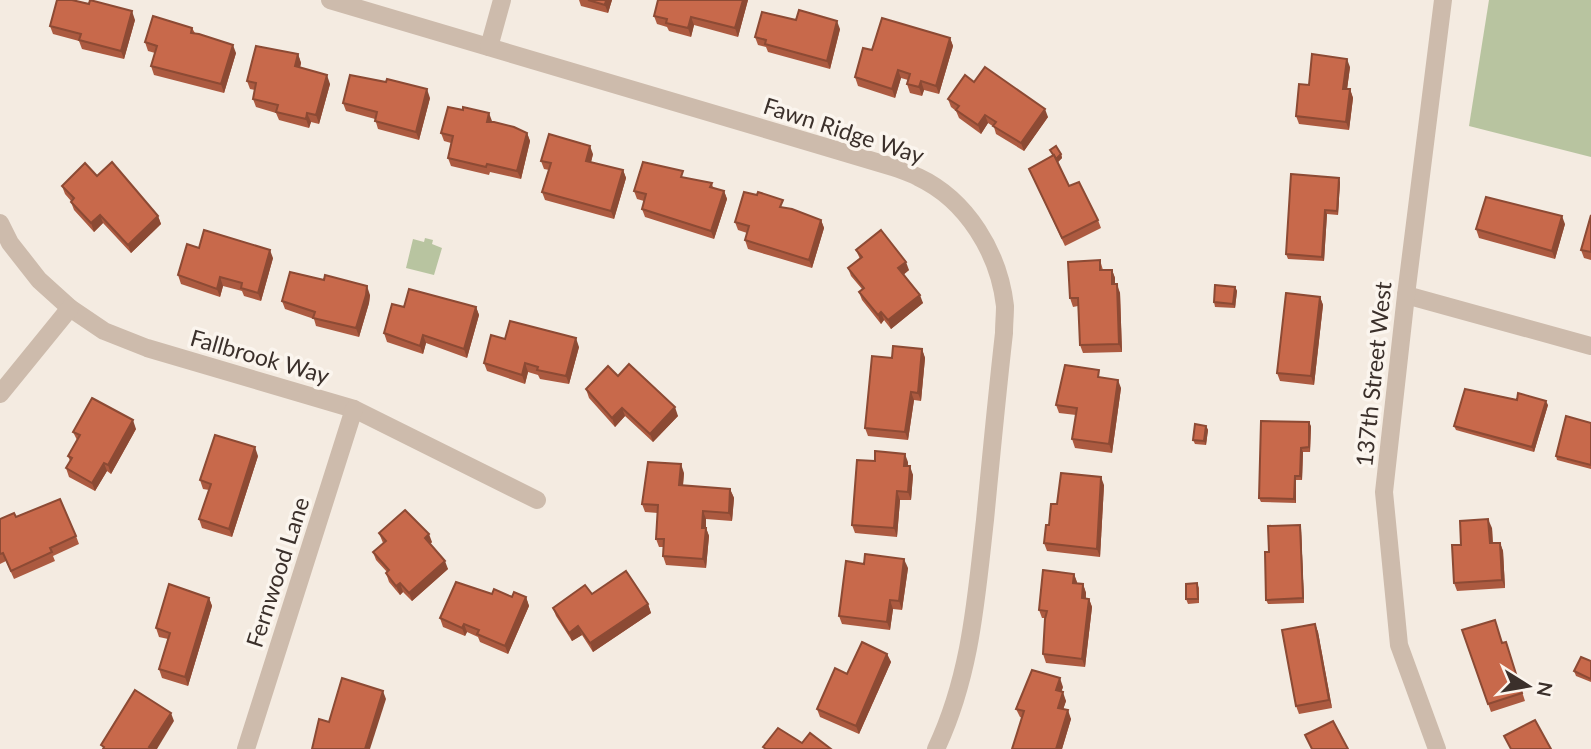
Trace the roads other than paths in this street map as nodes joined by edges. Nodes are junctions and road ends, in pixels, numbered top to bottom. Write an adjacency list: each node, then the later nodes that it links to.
1 (330, 0): 4 (street, Fawn Ridge Way)
2 (502, 0): 4 (street)
3 (1443, 0): 6 (street, 137th Street West)
4 (488, 47): 13 (street, Fawn Ridge Way)
5 (0, 223): 7 (street, Fallbrook Way)
6 (1406, 295): 8 (street); 14 (street, 137th Street West)
7 (70, 309): 9 (street); 10 (street, Fallbrook Way)
8 (1591, 346)
9 (0, 394)
10 (355, 410): 11 (street, Fallbrook Way); 12 (street, Fernwood Lane)
11 (537, 500)
12 (246, 749)
13 (936, 749)
14 (1437, 749)

